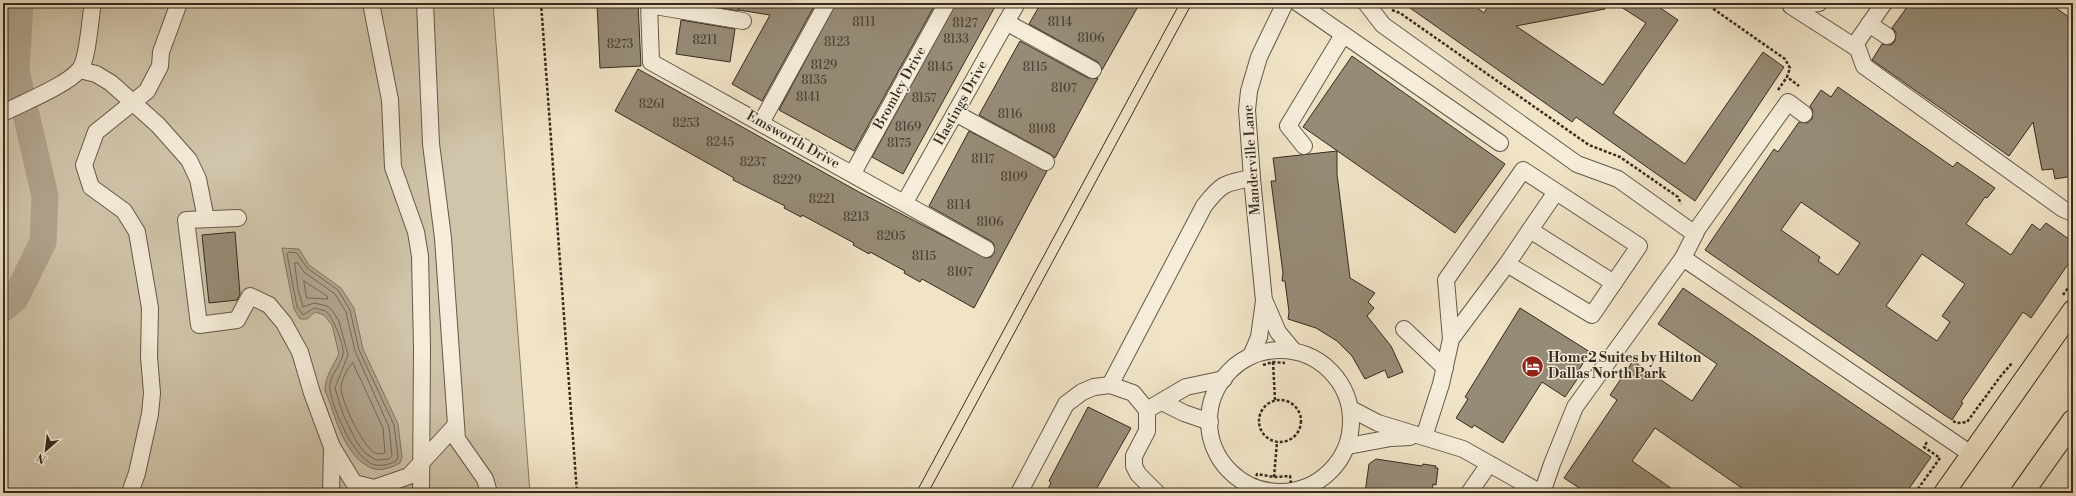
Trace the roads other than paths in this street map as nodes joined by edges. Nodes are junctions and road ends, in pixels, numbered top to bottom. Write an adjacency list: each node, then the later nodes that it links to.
1 (93, 3): 20 (street)
2 (180, 3): 22 (street)
3 (371, 3): 64 (street)
4 (426, 3): 59 (street)
5 (827, 3): 26 (street)
6 (947, 3): 30 (street, Bromley Drive)
7 (1017, 3): 15 (street, Hastings Drive)
8 (1285, 3): 31 (street, Manderville Lane)
9 (1298, 3): 17 (street)
10 (1366, 3): 40 (street)
11 (1819, 3): 19 (street)
12 (1884, 3): 16 (street)
13 (649, 4): 14 (street); 26 (street, Emsworth Drive)
14 (743, 21)
15 (1006, 22): 21 (street); 24 (street, Hastings Drive)
16 (1869, 24): 18 (street); 19 (street)
17 (1343, 35): 27 (street); 28 (street)
18 (1887, 36)
19 (1854, 46): 35 (street)
20 (80, 70): 22 (street); 23 (street)
21 (1093, 70)
22 (132, 103): 38 (street); 70 (street)
23 (3, 113)
24 (955, 113): 29 (street); 34 (street, Hastings Drive)
25 (1804, 114): 40 (street)
26 (762, 123): 30 (street, Emsworth Drive)
27 (1500, 143)
28 (1304, 146)
29 (1046, 162)
30 (853, 173): 34 (street, Emsworth Drive)
31 (1252, 178): 45 (street, Manderville Lane); 53 (street)
32 (1556, 192): 39 (street); 44 (street); 48 (street)
33 (2073, 199): 35 (street)
34 (904, 202): 41 (street, Emsworth Drive)
35 (2056, 203): 36 (street)
36 (2073, 213)
37 (238, 218): 38 (street)
38 (206, 220): 62 (street)
39 (1530, 230): 43 (street); 44 (street)
40 (1695, 234): 42 (street)
41 (986, 249)
42 (1683, 258): 63 (street); 76 (street)
43 (1507, 264): 44 (street); 48 (street)
44 (1614, 283)
45 (1264, 301): 49 (street, Manderville Lane); 50 (street, Manderville Lane)
46 (2067, 305): 63 (main road)
47 (1404, 329): 51 (street)
48 (1451, 340): 51 (street)
49 (1291, 353): 50 (street); 55 (street)
50 (1254, 362): 52 (street)
51 (1445, 368): 60 (street)
52 (1224, 379): 54 (street); 58 (street)
53 (1110, 385): 56 (street); 69 (street)
54 (1162, 402): 56 (street); 58 (street)
55 (1350, 409): 60 (street); 61 (street)
56 (1147, 410): 74 (street)
57 (2073, 421): 78 (highway)
58 (1210, 422): 66 (street)
59 (456, 426): 64 (street); 73 (street)
60 (1424, 437): 61 (street); 65 (street)
61 (1348, 446): 68 (street)
62 (332, 447): 67 (street); 71 (street)
63 (1971, 454): 77 (main road)
64 (420, 464): 67 (street); 72 (street)
65 (1489, 464): 75 (street); 76 (street)
66 (1254, 487): 68 (street)
67 (356, 488)
68 (1292, 489)
69 (1020, 492)
70 (130, 493)
71 (330, 493)
72 (421, 493)
73 (489, 493)
74 (1157, 493)
75 (1469, 493)
76 (1542, 493)
77 (1944, 493)
78 (2022, 493)

